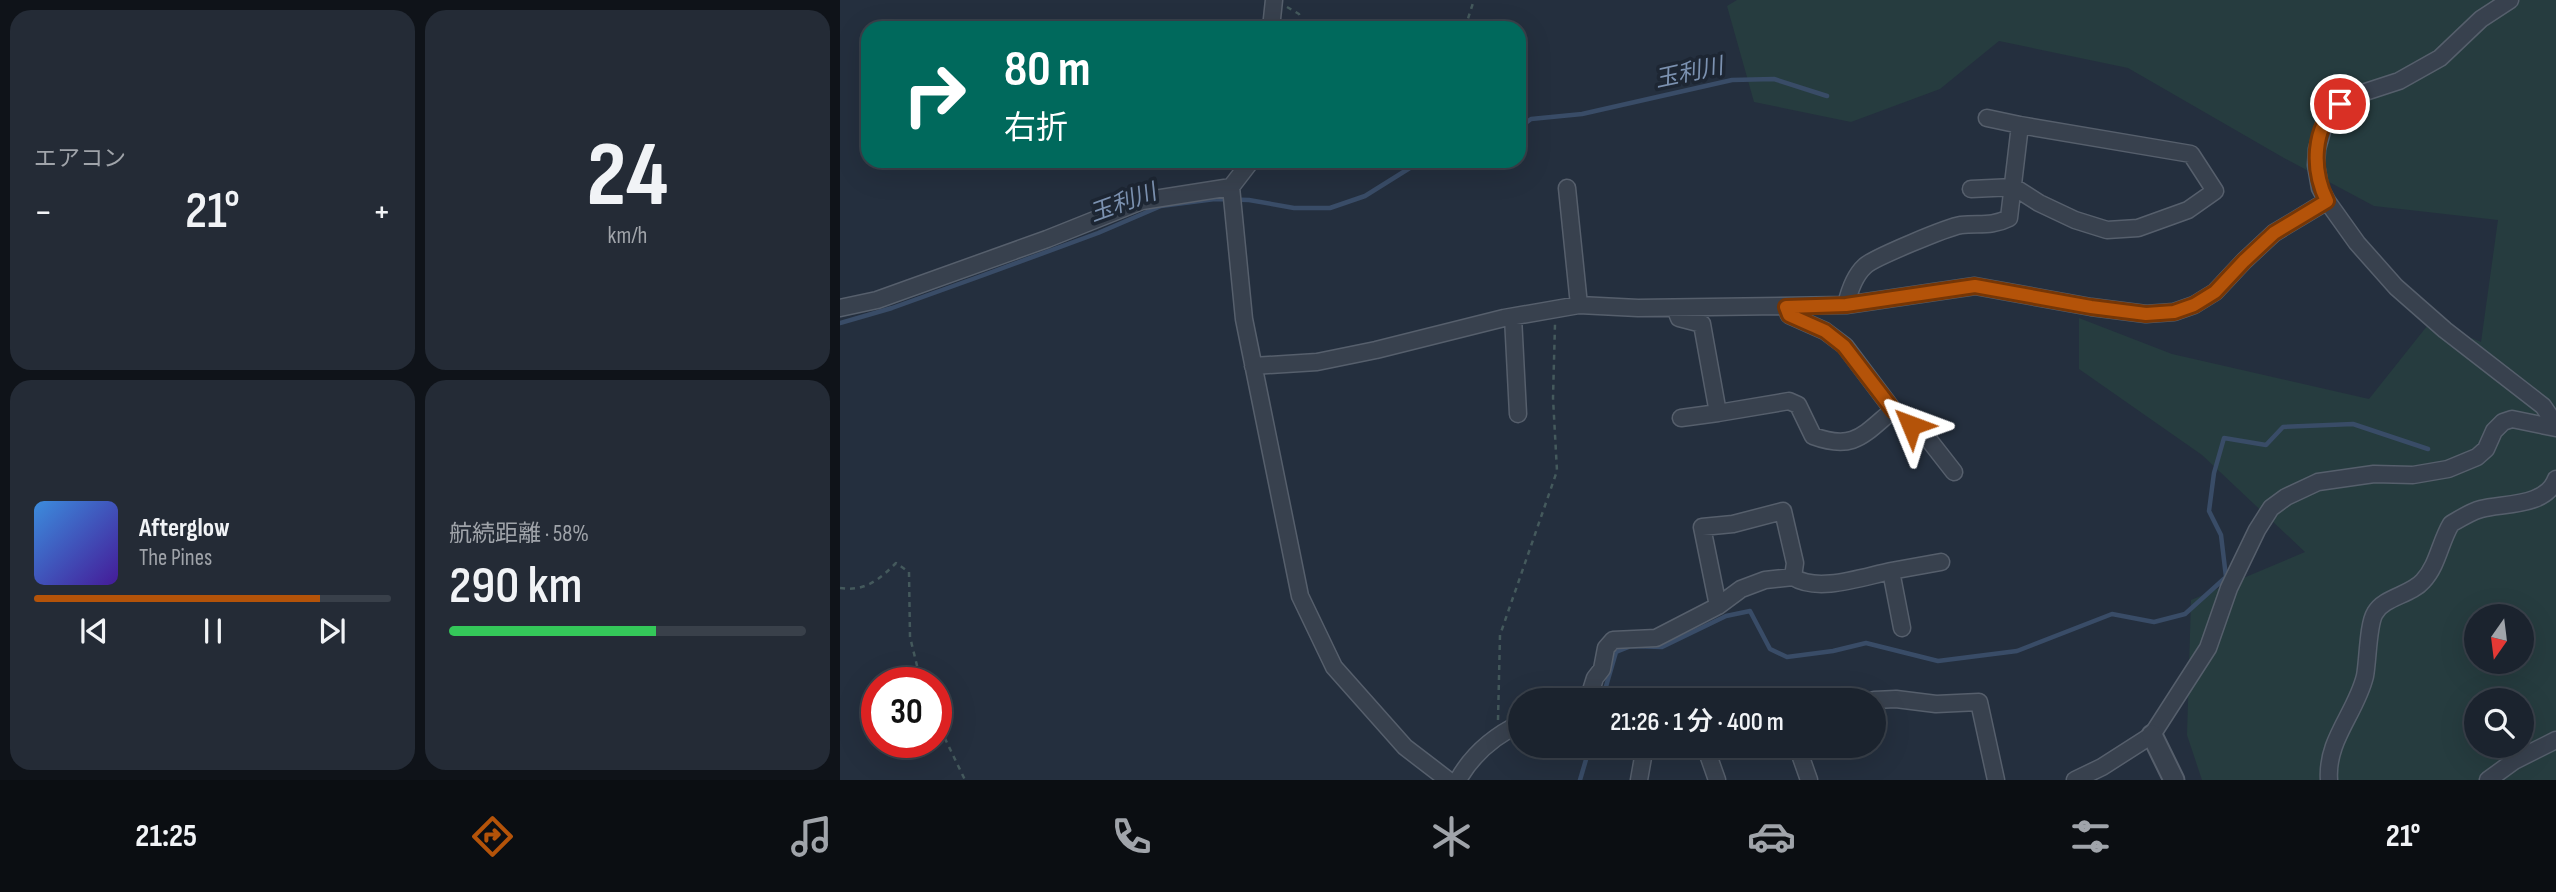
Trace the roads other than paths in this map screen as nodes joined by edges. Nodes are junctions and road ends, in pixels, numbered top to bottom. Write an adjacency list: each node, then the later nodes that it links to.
1 (2510, 0): 11 (street)
2 (1278, 2): 3 (street)
3 (1273, 21)
4 (1987, 118): 5 (street)
5 (2020, 125): 8 (street); 8 (street)
6 (1246, 168): 7 (street)
7 (1231, 187): 15 (street); 18 (street)
8 (2014, 187): 10 (street); 13 (street)
9 (1567, 188): 12 (street)
10 (1971, 190)
11 (2327, 201): 13 (street); 23 (street)
12 (1579, 305): 16 (street); 17 (street)
13 (1846, 305): 14 (street)
14 (1786, 307): 16 (street); 19 (street)
15 (840, 308)
16 (1675, 308): 20 (street)
17 (1513, 317): 18 (street); 21 (street)
18 (1253, 366): 39 (street)
19 (1893, 410): 20 (street); 24 (street)
20 (1718, 413): 22 (street)
21 (1517, 414)
22 (1681, 418)
23 (2556, 426): 34 (street)
24 (1954, 472)
25 (2556, 479): 47 (street)
26 (1941, 562): 27 (street)
27 (1891, 572): 28 (street); 30 (street)
28 (1793, 576): 29 (street); 29 (street)
29 (1718, 606): 31 (street)
30 (1902, 628)
31 (1592, 688)
32 (1886, 699): 44 (street)
33 (1508, 729): 40 (street)
34 (2152, 736): 45 (street); 46 (street)
35 (2556, 740): 48 (street)
36 (1643, 758): 41 (street)
37 (1709, 758): 42 (street)
38 (1801, 758): 43 (street)
39 (1448, 780)
40 (1458, 780)
41 (1639, 780)
42 (1717, 780)
43 (1809, 780)
44 (1996, 780)
45 (2076, 780)
46 (2174, 780)
47 (2329, 780)
48 (2488, 780)

